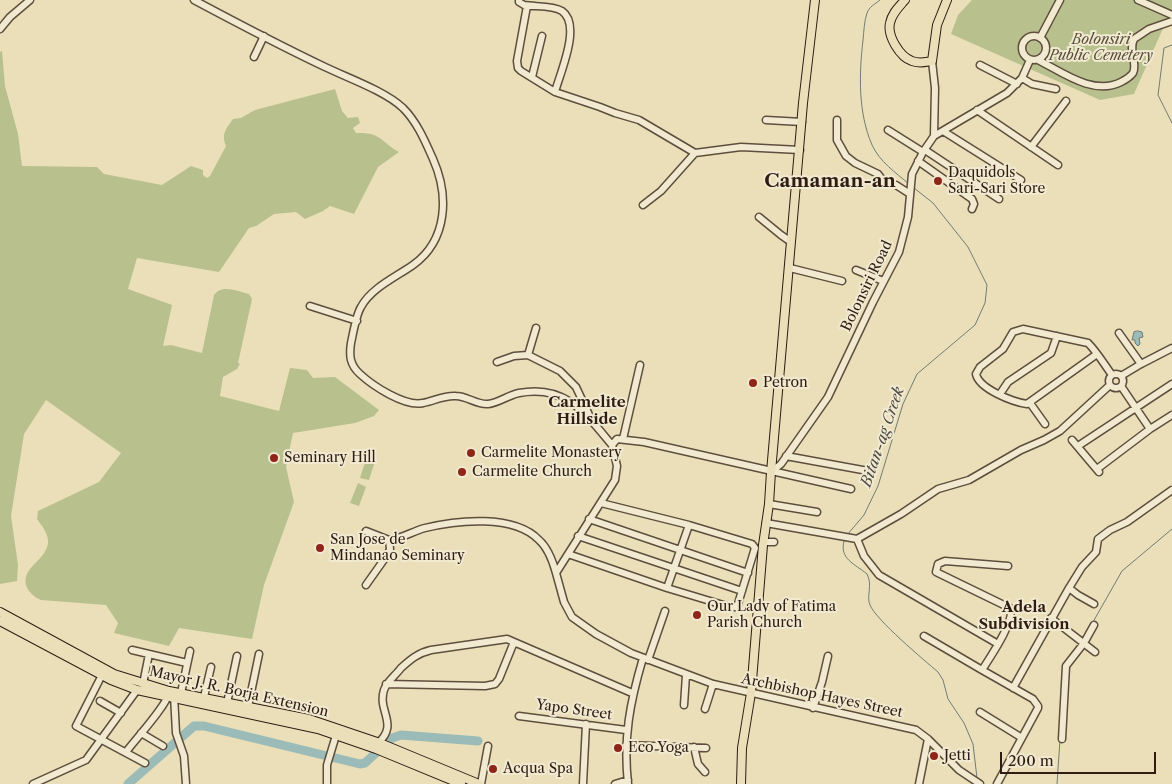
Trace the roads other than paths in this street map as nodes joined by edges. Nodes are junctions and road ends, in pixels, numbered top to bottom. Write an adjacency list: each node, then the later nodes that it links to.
1 (30, 0): 12 (street)
2 (194, 0): 13 (street)
3 (520, 0): 9 (street)
4 (815, 0): 30 (main road)
5 (905, 0): 19 (main road)
6 (947, 0): 19 (main road)
7 (1060, 0): 15 (street)
8 (1138, 0): 10 (street)
9 (527, 6): 21 (street); 25 (street)
10 (1172, 15)
11 (1172, 21): 18 (street)
12 (0, 29)
13 (264, 36): 16 (street); 52 (street)
14 (542, 36): 21 (street)
15 (1040, 38): 17 (street); 18 (street)
16 (254, 57)
17 (1030, 60): 18 (street); 22 (street, Bolonsiri Road)
18 (1038, 60)
19 (932, 61): 33 (street)
20 (980, 65): 23 (street)
21 (532, 77): 25 (street)
22 (1022, 78): 23 (street, Bolonsiri Road); 24 (street)
23 (1017, 84): 27 (street, Bolonsiri Road)
24 (1056, 88)
25 (555, 92): 37 (street)
26 (1066, 101): 34 (street)
27 (977, 110): 32 (street, Bolonsiri Road); 34 (street)
28 (766, 120): 30 (street)
29 (837, 120): 41 (street)
30 (802, 122): 35 (main road)
31 (888, 130): 36 (street)
32 (943, 131): 33 (street, Bolonsiri Road); 40 (street)
33 (934, 136): 36 (street, Bolonsiri Road)
34 (1031, 147): 39 (street)
35 (800, 150): 37 (street); 46 (main road)
36 (924, 151): 38 (street, Bolonsiri Road); 42 (street)
37 (695, 153): 43 (street)
38 (918, 161): 41 (street, Bolonsiri Road); 44 (street)
39 (1058, 164)
40 (1021, 180)
41 (910, 193): 50 (street, Bolonsiri Road)
42 (999, 199)
43 (643, 205)
44 (972, 209)
45 (759, 217): 46 (street)
46 (791, 242): 47 (main road)
47 (790, 268): 49 (street); 79 (main road)
48 (856, 270): 50 (street)
49 (842, 281)
50 (883, 281): 78 (street, Bolonsiri Road)
51 (310, 306): 52 (street)
52 (357, 321): 71 (street)
53 (536, 328): 58 (street)
54 (1119, 332): 60 (street)
55 (1056, 336): 57 (street); 67 (street); 67 (street)
56 (1172, 348): 60 (street)
57 (1098, 354): 62 (street); 68 (street)
58 (528, 355): 59 (street); 71 (street)
59 (497, 362)
60 (1141, 364): 63 (street)
61 (640, 365): 74 (street)
62 (1112, 375): 63 (street); 65 (street)
63 (1121, 376): 66 (street)
64 (1172, 384): 69 (street)
65 (1110, 385): 66 (street); 91 (street)
66 (1121, 386): 69 (street)
67 (1000, 394): 68 (street)
68 (1030, 403): 72 (street)
69 (1134, 408): 73 (street); 77 (street)
70 (1172, 415): 73 (street)
71 (592, 421): 76 (street)
72 (1045, 424)
73 (1150, 430): 77 (street)
74 (623, 439): 76 (street); 79 (street)
75 (1072, 440): 77 (street)
76 (612, 445): 83 (street)
77 (1078, 446)
78 (786, 456): 79 (street, Bolonsiri Road); 80 (street)
79 (774, 470): 81 (street); 84 (main road)
80 (868, 471)
81 (851, 489)
82 (1172, 490): 103 (street)
83 (601, 503): 86 (street); 88 (street)
84 (769, 504): 85 (street); 87 (main road)
85 (817, 512)
86 (589, 519): 90 (street); 95 (street)
87 (766, 522): 91 (street); 94 (main road)
88 (689, 525): 95 (street); 100 (street)
89 (366, 531): 92 (street)
90 (578, 536): 96 (street); 98 (street)
91 (854, 538): 113 (street)
92 (389, 540): 99 (street, Archbishop Hayes Street); 101 (street)
93 (774, 542): 94 (street)
94 (763, 545): 133 (main road)
95 (680, 550): 98 (street); 100 (street)
96 (568, 554): 99 (street); 102 (street)
97 (1008, 566): 113 (street)
98 (674, 569): 102 (street); 104 (street)
99 (556, 573): 121 (street, Archbishop Hayes Street)
100 (748, 573): 104 (street)
101 (366, 585)
102 (667, 588): 104 (street)
103 (1069, 588): 105 (street); 108 (street)
104 (742, 591)
105 (1094, 604)
106 (665, 611): 121 (street)
107 (1, 617): 125 (main road, Mayor J. R. Borja Extension); 127 (main road, Mayor J. R. Borja Extension)
108 (1052, 618): 111 (street); 131 (street)
109 (1094, 625): 111 (street)
110 (924, 636): 124 (street)
111 (1082, 641): 116 (street); 152 (street)
112 (514, 642): 128 (street); 128 (street); 132 (street)
113 (998, 644): 124 (street)
114 (132, 650): 117 (street)
115 (190, 651): 122 (street)
116 (1095, 652)
117 (150, 654): 122 (street); 130 (street)
118 (259, 654): 139 (street)
119 (237, 656): 137 (street)
120 (828, 656): 140 (street)
121 (645, 659): 126 (street, Archbishop Hayes Street); 132 (street)
122 (187, 663): 134 (street)
123 (211, 667): 135 (street)
124 (982, 670): 131 (street)
125 (102, 675): 127 (main road, Mayor J. R. Borja Extension); 153 (street)
126 (686, 675): 129 (street, Archbishop Hayes Street); 138 (street)
127 (113, 677): 130 (main road, Mayor J. R. Borja Extension)
128 (386, 684): 156 (street)
129 (712, 684): 133 (street, Archbishop Hayes Street); 141 (street)
130 (140, 687): 134 (main road, Mayor J. R. Borja Extension); 144 (street)
131 (1013, 688): 150 (street)
132 (632, 693): 147 (street)
133 (751, 693): 140 (street, Archbishop Hayes Street); 173 (main road)
134 (173, 695): 135 (main road, Mayor J. R. Borja Extension); 142 (main road, Mayor J. R. Borja Extension); 149 (street); 167 (street)
135 (204, 697): 137 (main road, Mayor J. R. Borja Extension)
136 (100, 701): 144 (street)
137 (227, 703): 139 (main road, Mayor J. R. Borja Extension)
138 (684, 705)
139 (248, 707): 142 (main road, Mayor J. R. Borja Extension)
140 (813, 708): 151 (street, Archbishop Hayes Street)
141 (705, 709)
142 (259, 712): 148 (main road, Mayor J. R. Borja Extension)
143 (980, 712): 150 (street)
144 (121, 713): 153 (street)
145 (518, 716): 146 (street, Yapo Street)
146 (586, 724): 147 (street, Yapo Street); 171 (street)
147 (626, 730): 154 (street)
148 (337, 731): 156 (main road, Mayor J. R. Borja Extension); 168 (street)
149 (141, 733): 155 (street); 160 (street)
150 (1022, 738): 175 (street)
151 (928, 739): 165 (street, Archbishop Hayes Street); 174 (street)
152 (1062, 739)
153 (100, 740): 160 (street); 166 (street)
154 (626, 745): 158 (street); 164 (street)
155 (163, 746)
156 (377, 746): 161 (main road, Mayor J. R. Borja Extension)
157 (488, 746): 170 (street)
158 (694, 747): 159 (street); 163 (street)
159 (706, 748)
160 (126, 752): 162 (street)
161 (395, 753): 169 (main road, Mayor J. R. Borja Extension); 170 (main road, Mayor J. R. Borja Extension)
162 (145, 764)
163 (706, 772)
164 (628, 782): 172 (street)
165 (977, 782)
166 (32, 784)
167 (186, 784)
168 (328, 784)
169 (461, 784)
170 (480, 784)
171 (583, 784)
172 (615, 784)
173 (741, 784)
174 (919, 784)
175 (997, 784)

